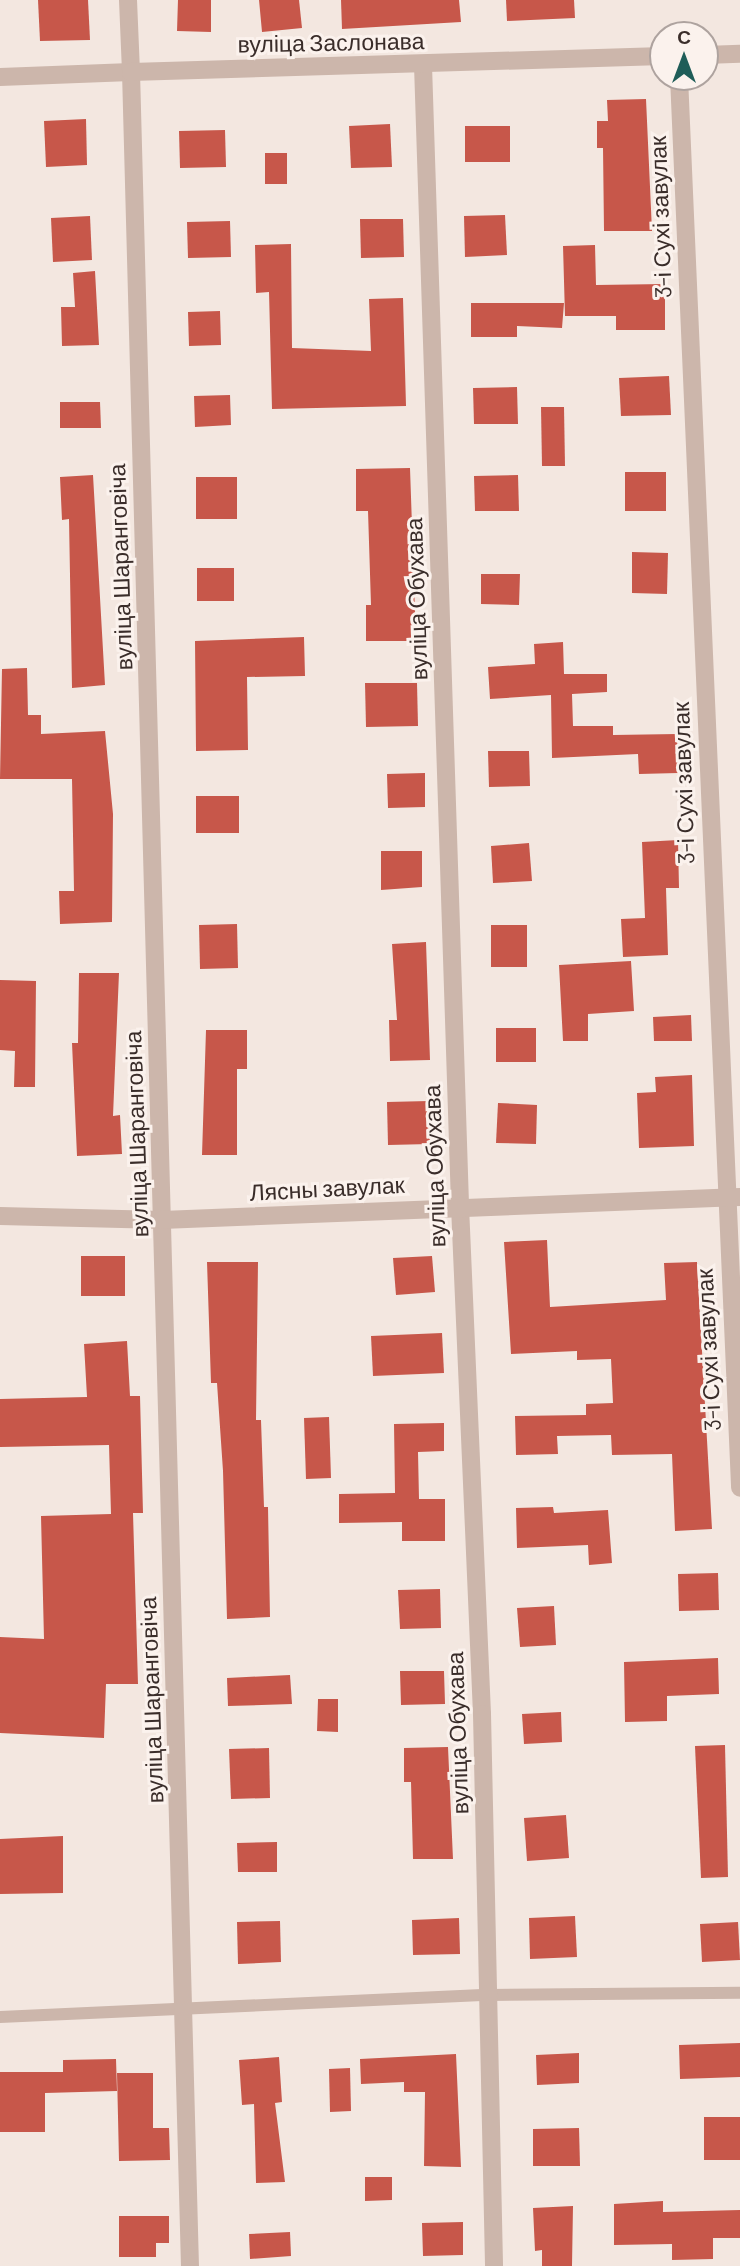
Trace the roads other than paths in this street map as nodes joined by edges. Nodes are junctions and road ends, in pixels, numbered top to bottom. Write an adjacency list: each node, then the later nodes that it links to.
1 (128, 0): 6 (street, вуліца Шаранговіча)
2 (740, 54): 3 (street)
3 (719, 55)
4 (649, 57): 5 (street, вуліца Заслонава)
5 (423, 65): 6 (street, вуліца Заслонава); 10 (street, вуліца Обухава)
6 (131, 72): 7 (street, вуліца Заслонава); 12 (street, вуліца Шаранговіча)
7 (0, 77)
8 (680, 91): 9 (street, 3-і Сухі завулак)
9 (732, 1197): 10 (street, Лясны завулак); 13 (street, 3-і Сухі завулак)
10 (460, 1206): 12 (street, Лясны завулак); 15 (street, вуліца Обухава)
11 (0, 1216): 12 (street, Лясны завулак)
12 (162, 1220): 16 (street, вуліца Шаранговіча)
13 (740, 1488)
14 (740, 1993): 15 (lane)
15 (488, 1995): 16 (lane); 19 (street, вуліца Обухава)
16 (183, 2007): 17 (lane); 18 (street, вуліца Шаранговіча)
17 (0, 2017)
18 (190, 2266)
19 (494, 2266)

